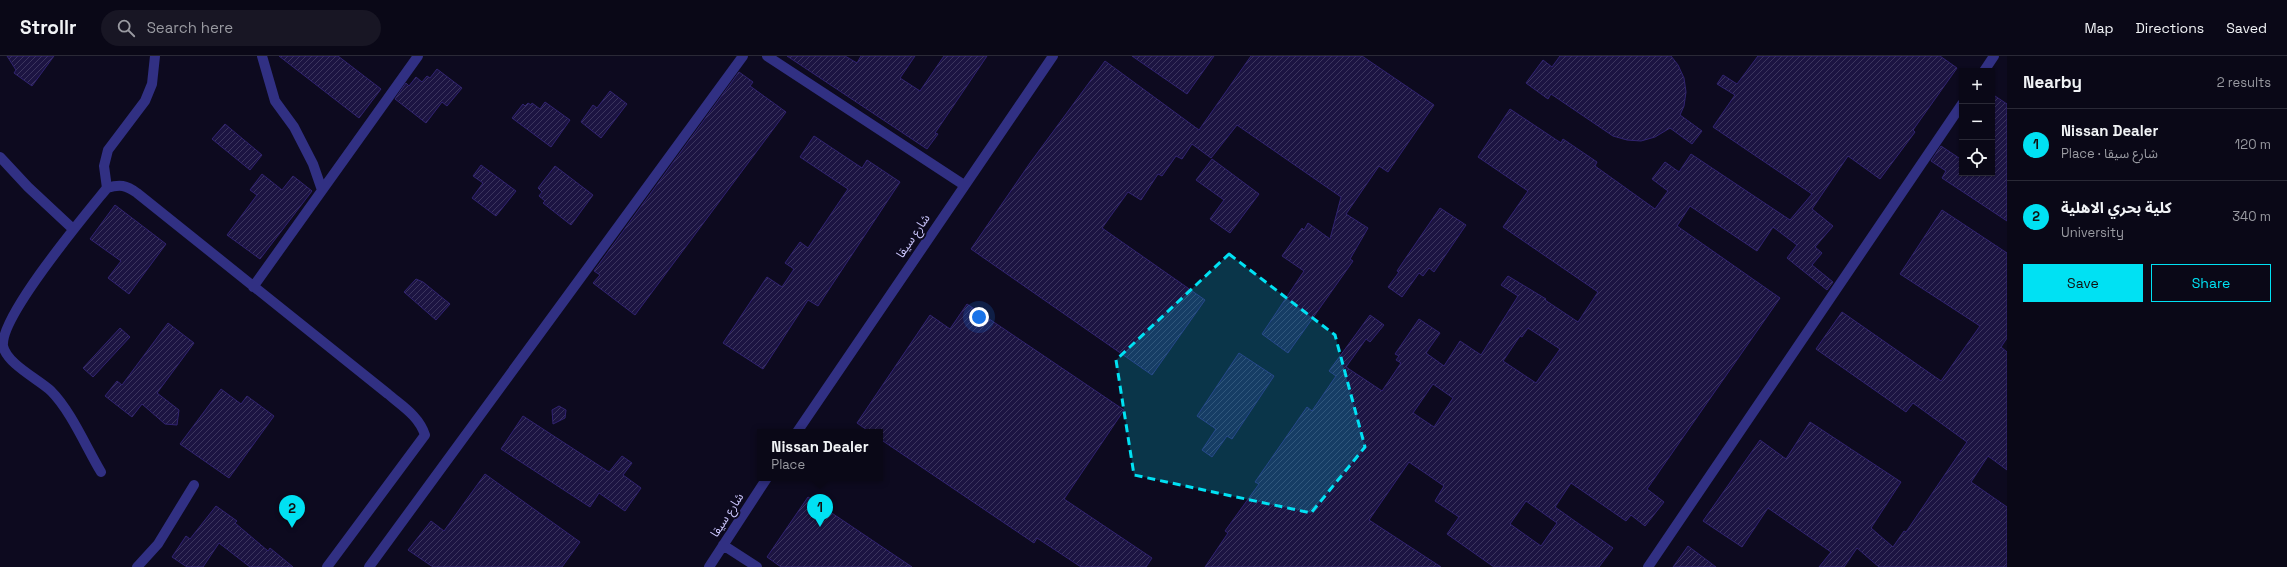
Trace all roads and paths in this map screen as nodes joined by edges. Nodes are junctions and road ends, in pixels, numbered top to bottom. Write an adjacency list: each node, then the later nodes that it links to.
1 (155, 56): 12 (street)
2 (262, 56): 13 (street)
3 (418, 56): 13 (street)
4 (743, 56): 23 (street)
5 (767, 56): 11 (street)
6 (1053, 56): 11 (street, شارع سيقا)
7 (1994, 56): 8 (street)
8 (1986, 68)
9 (1959, 108): 26 (street)
10 (0, 157): 14 (street)
11 (964, 184): 16 (street, شارع سيقا)
12 (107, 188): 14 (street); 15 (street)
13 (322, 190): 15 (street)
14 (73, 229): 17 (street)
15 (253, 287): 22 (street)
16 (799, 429)
17 (101, 472)
18 (765, 481): 20 (street, شارع سيقا)
19 (194, 485): 21 (street)
20 (723, 545): 24 (street, شارع سيقا); 25 (street)
21 (137, 567)
22 (327, 567)
23 (369, 567)
24 (709, 567)
25 (757, 567)
26 (1648, 567)

